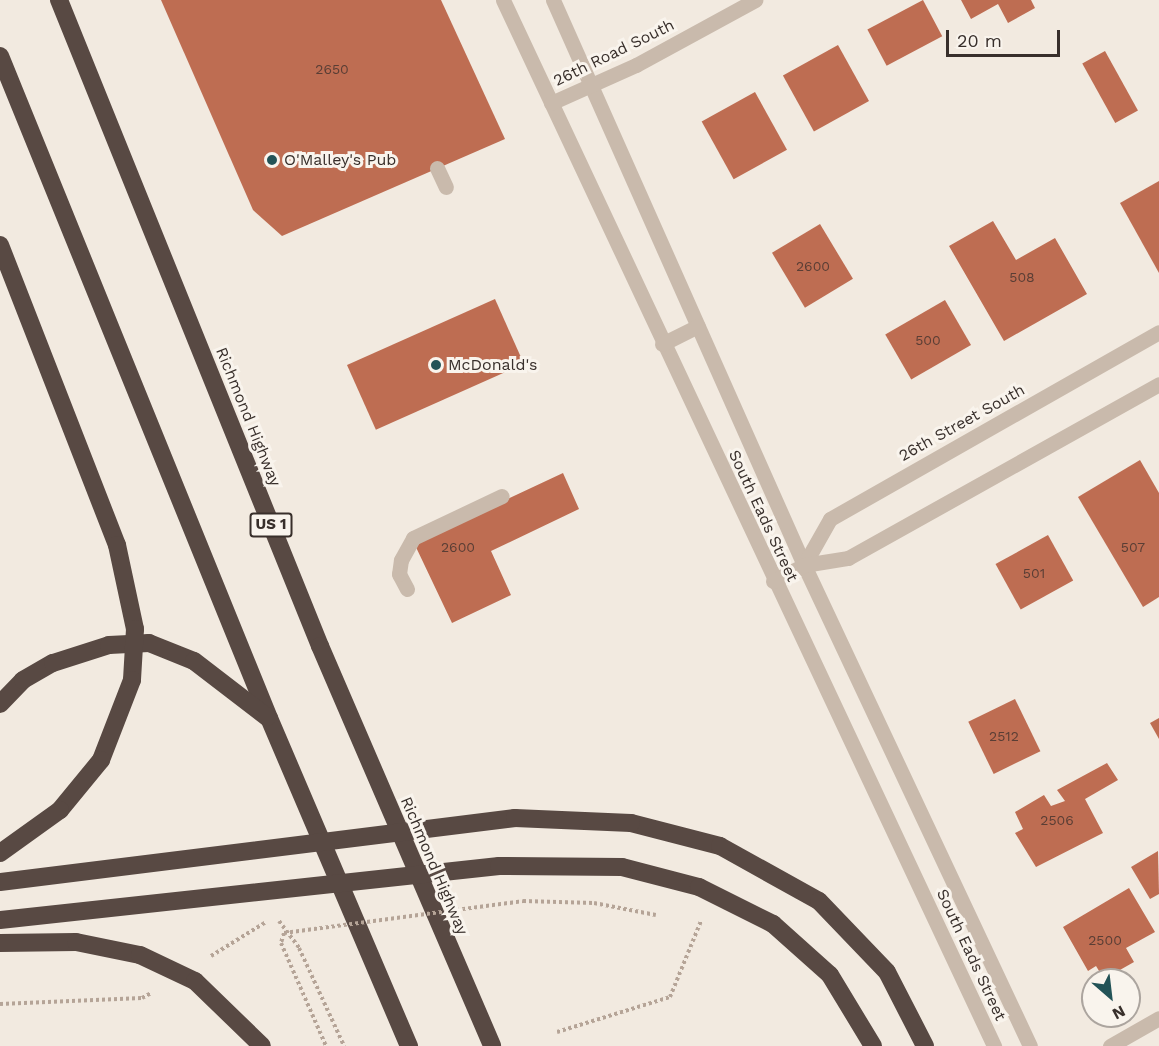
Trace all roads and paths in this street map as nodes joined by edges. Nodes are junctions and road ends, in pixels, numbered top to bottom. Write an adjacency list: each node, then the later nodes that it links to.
1 (59, 0): 30 (highway, Richmond Highway / US 1)
2 (503, 0): 7 (street, South Eads Street)
3 (553, 0): 6 (street, South Eads Street)
4 (755, 0): 6 (street, 26th Road South)
5 (0, 56): 20 (highway)
6 (590, 86): 7 (street, 26th Road South); 11 (street, South Eads Street)
7 (550, 103): 13 (street, South Eads Street)
8 (437, 168): 9 (street)
9 (446, 187)
10 (0, 245): 21 (highway, bridge)
11 (698, 326): 13 (street); 16 (street, South Eads Street)
12 (1159, 333): 16 (street, 26th Street South)
13 (662, 344): 17 (street, South Eads Street)
14 (1159, 384): 16 (street)
15 (502, 496): 18 (street)
16 (804, 565): 17 (street); 38 (street, South Eads Street)
17 (773, 581): 37 (street, South Eads Street)
18 (407, 589)
19 (0, 704): 20 (highway)
20 (269, 718): 34 (highway)
21 (0, 853)
22 (0, 882): 36 (highway, bridge)
23 (656, 915): 32 (path, bridge)
24 (0, 920): 35 (highway, bridge)
25 (701, 920): 29 (path)
26 (0, 943): 31 (highway, bridge)
27 (299, 948): 33 (path)
28 (1159, 1018): 39 (street)
29 (557, 1032)
30 (491, 1043)
31 (262, 1046)
32 (326, 1046)
33 (344, 1046)
34 (409, 1046)
35 (873, 1046)
36 (925, 1046)
37 (994, 1046)
38 (1030, 1046)
39 (1110, 1046)

